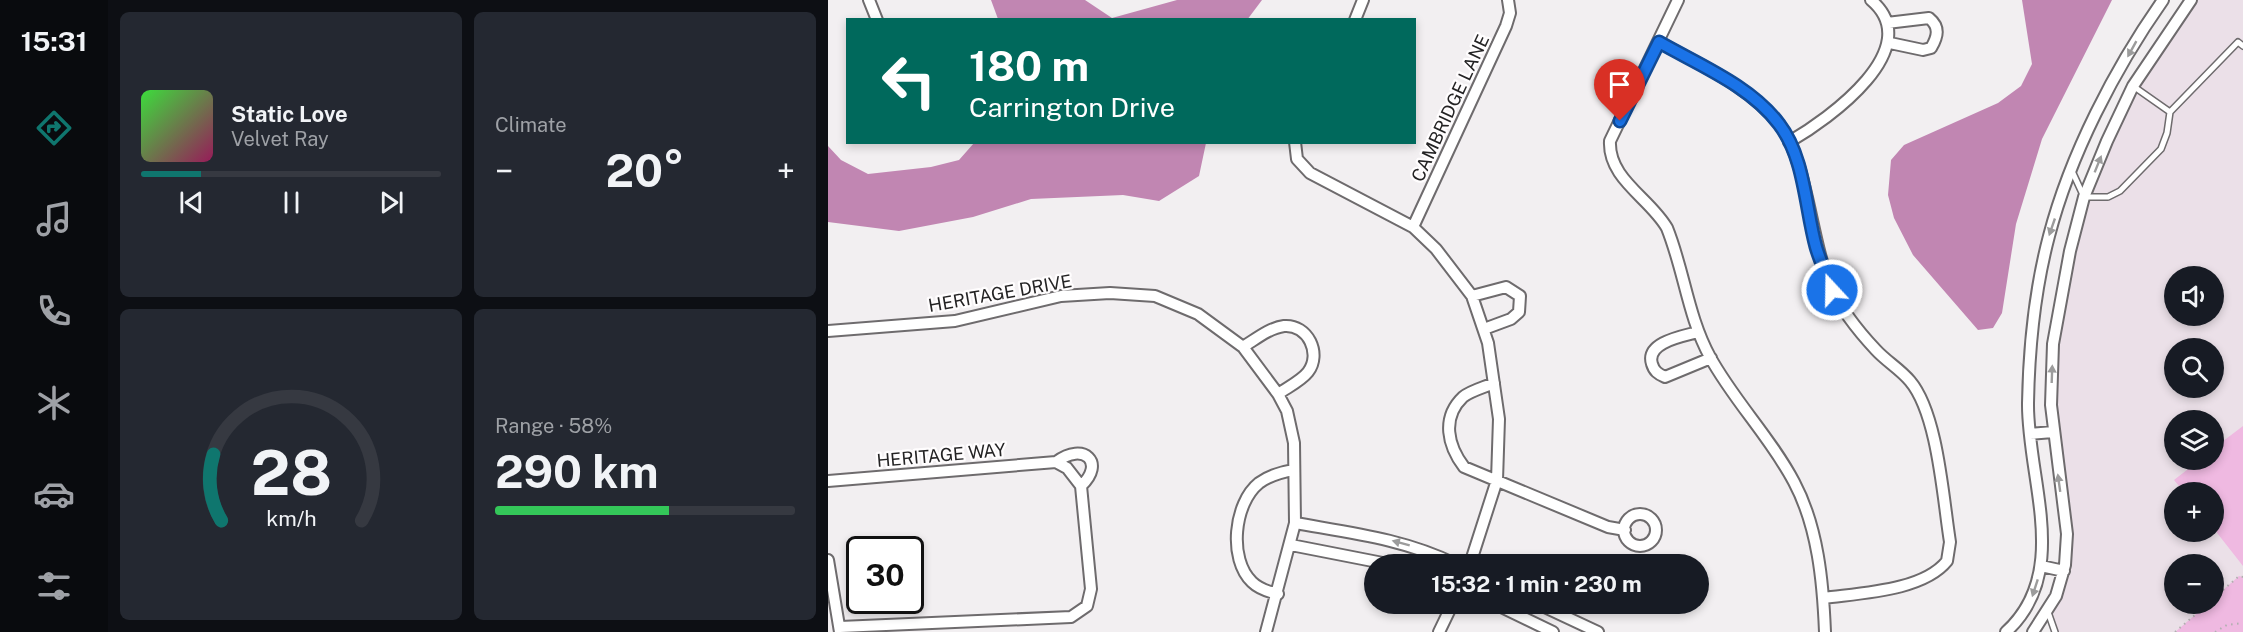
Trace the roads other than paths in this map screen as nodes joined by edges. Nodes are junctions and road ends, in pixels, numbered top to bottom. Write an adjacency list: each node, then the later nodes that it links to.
1 (868, 0): 8 (street)
2 (1363, 0): 9 (street)
3 (1508, 0): 20 (street, CAMBRIDGE LANE)
4 (1678, 0): 11 (street)
5 (1871, 0): 10 (street)
6 (2163, 0): 18 (street, one-way to 18)
7 (2191, 0): 14 (street)
8 (876, 18)
9 (1356, 18)
10 (1887, 23): 12 (street); 12 (street)
11 (1659, 42): 16 (street); 24 (street)
12 (1890, 43): 16 (street)
13 (2243, 46): 15 (lane)
14 (2133, 86): 15 (lane); 19 (street, one-way to 14)
15 (2170, 112): 19 (lane)
16 (1789, 142): 46 (street)
17 (1294, 144): 20 (street)
18 (2071, 171): 19 (lane); 30 (street, one-way to 30)
19 (2084, 197): 29 (street, one-way to 19)
20 (1413, 227): 21 (street)
21 (1472, 296): 22 (street); 22 (street)
22 (1484, 329): 27 (street)
23 (828, 331): 25 (street, HERITAGE DRIVE)
24 (1698, 332): 26 (street); 26 (street)
25 (1243, 347): 28 (street, HERITAGE DRIVE); 28 (street)
26 (1711, 358): 46 (street)
27 (1494, 383): 33 (street); 33 (street)
28 (1278, 394): 32 (street, HERITAGE DRIVE)
29 (2053, 432): 30 (street); 44 (street, one-way to 29)
30 (2030, 434): 43 (street)
31 (1056, 462): 34 (street, HERITAGE WAY); 35 (street); 35 (street, HERITAGE WAY)
32 (1294, 470): 36 (street, HERITAGE DRIVE); 45 (street)
33 (1497, 480): 37 (street); 40 (street)
34 (828, 481)
35 (1081, 486): 51 (street, HERITAGE WAY)
36 (1295, 523): 38 (street, HERITAGE DRIVE); 39 (street, one-way to 36)
37 (1625, 530)
38 (1291, 544): 41 (street); 45 (street, HERITAGE DRIVE)
39 (1435, 554)
40 (1473, 554)
41 (1364, 559)
42 (828, 560): 51 (street)
43 (2041, 566): 44 (street); 57 (street, one-way to 57)
44 (2064, 571): 47 (street)
45 (1278, 594): 52 (street, HERITAGE DRIVE)
46 (1824, 598): 56 (street)
47 (2048, 612): 58 (street); 59 (lane)
48 (1448, 614): 53 (street)
49 (1516, 614): 54 (street)
50 (1560, 614): 55 (street)
51 (840, 629)
52 (1266, 632)
53 (1439, 632)
54 (1553, 632)
55 (1598, 632)
56 (1825, 632)
57 (2006, 632)
58 (2033, 632)
59 (2055, 632)

